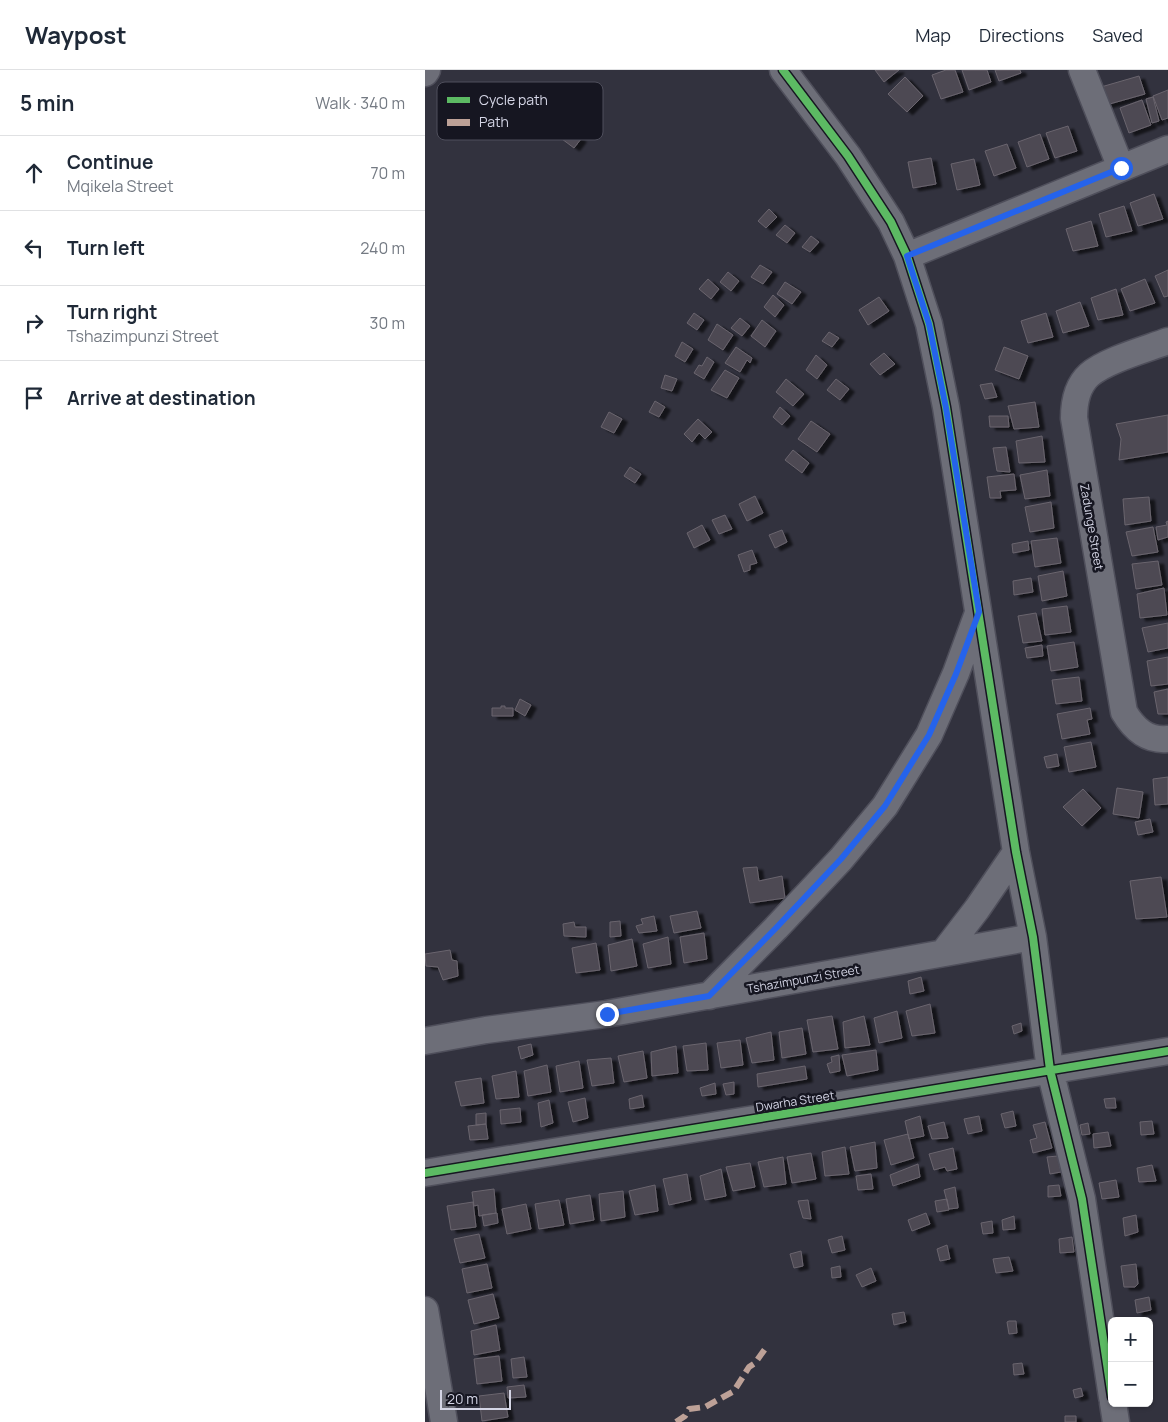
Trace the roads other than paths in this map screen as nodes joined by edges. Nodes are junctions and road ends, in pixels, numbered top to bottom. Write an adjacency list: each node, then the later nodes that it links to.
1 (783, 70): 5 (street)
2 (1082, 70): 4 (street)
3 (1168, 149): 4 (street)
4 (1121, 168): 5 (street)
5 (907, 256): 7 (street)
6 (1168, 341): 8 (street, Zadunge Street)
7 (979, 612): 9 (street); 12 (street)
8 (1168, 739)
9 (1016, 852): 10 (street); 11 (street)
10 (1033, 937): 11 (street, Tshazimpunzi Street); 15 (street)
11 (944, 952): 12 (street, Tshazimpunzi Street)
12 (709, 996): 13 (street, Tshazimpunzi Street)
13 (425, 1041)
14 (1168, 1051): 15 (street, Dwarha Street)
15 (1051, 1070): 16 (street, Dwarha Street); 19 (street)
16 (425, 1173)
17 (425, 1310): 18 (street)
18 (429, 1360): 21 (street)
19 (1108, 1371)
20 (1114, 1407): 22 (street)
21 (444, 1422)
22 (1116, 1422)

